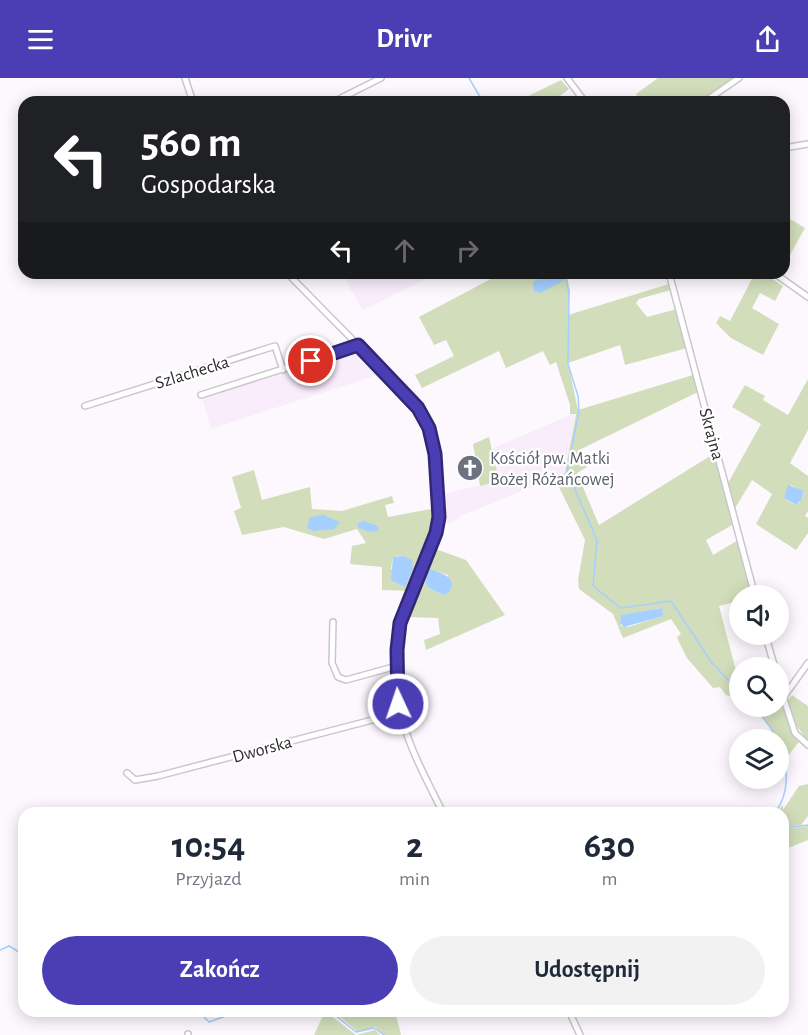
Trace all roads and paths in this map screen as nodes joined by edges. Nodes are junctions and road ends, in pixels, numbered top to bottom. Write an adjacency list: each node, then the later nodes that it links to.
1 (185, 78): 5 (street)
2 (381, 78): 6 (street)
3 (568, 78): 7 (street)
4 (739, 78): 8 (street)
5 (191, 96)
6 (345, 96)
7 (581, 96)
8 (713, 96)
9 (808, 144): 10 (street)
10 (790, 147)
11 (293, 279): 15 (street)
12 (671, 279): 19 (street, Skrajna)
13 (782, 279): 14 (street)
14 (808, 297)
15 (358, 345): 16 (street); 22 (street)
16 (282, 370): 17 (street); 18 (street, Szlachecka)
17 (201, 394)
18 (85, 406)
19 (752, 585)
20 (333, 622): 22 (street)
21 (808, 663): 23 (street)
22 (396, 666): 24 (street)
23 (789, 690)
24 (399, 713): 27 (street, Dworska); 28 (street)
25 (789, 716): 26 (street)
26 (808, 745)
27 (127, 773)
28 (440, 807)
29 (572, 1017): 30 (street)
30 (580, 1035)

